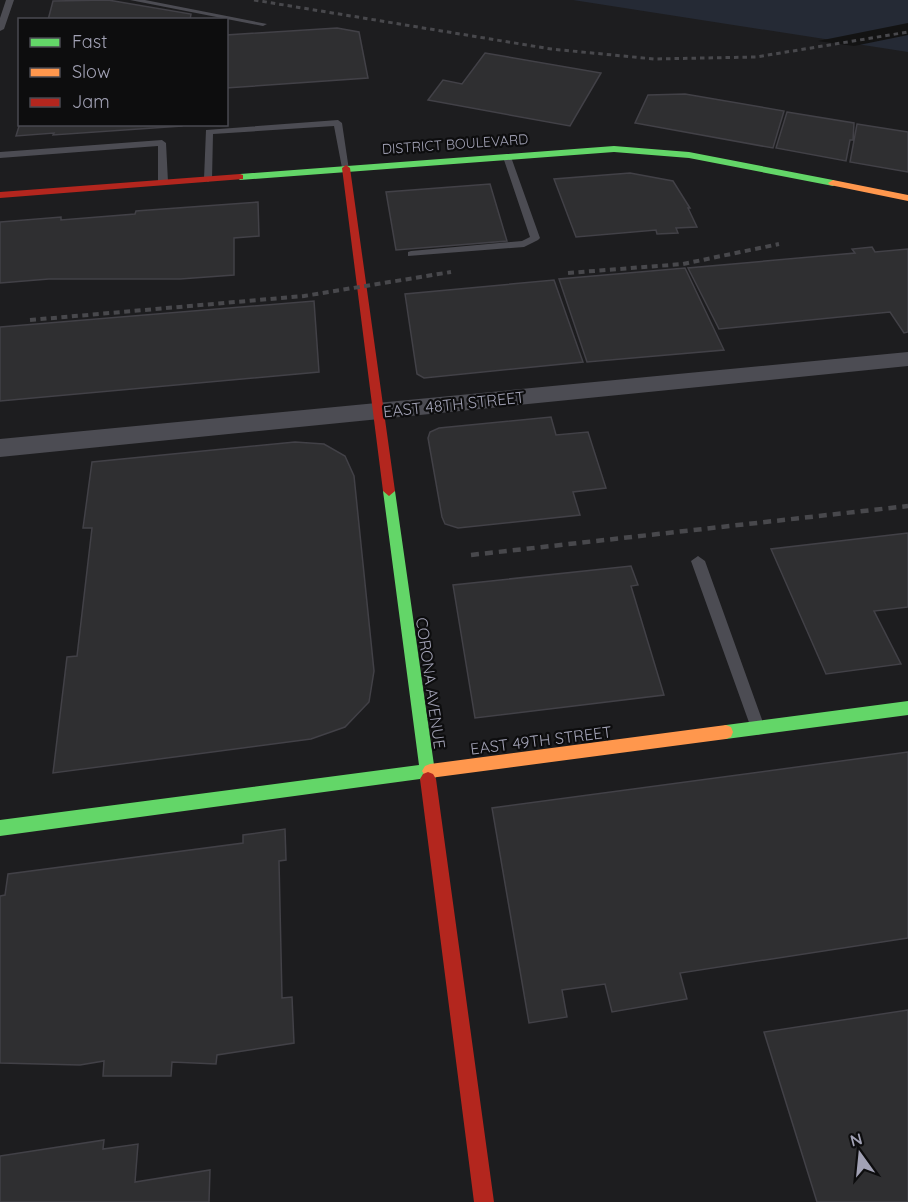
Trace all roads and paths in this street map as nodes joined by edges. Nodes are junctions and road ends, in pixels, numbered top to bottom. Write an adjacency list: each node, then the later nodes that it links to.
1 (10, 0): 4 (lane)
2 (134, 0): 3 (lane)
3 (263, 24)
4 (0, 29)
5 (0, 155): 9 (lane)
6 (507, 157): 7 (street, DISTRICT BOULEVARD); 11 (street, DISTRICT BOULEVARD); 12 (lane)
7 (346, 168): 8 (street, DISTRICT BOULEVARD); 8 (lane); 14 (street, CORONA AVENUE)
8 (208, 179): 9 (street, DISTRICT BOULEVARD)
9 (163, 182): 10 (street, DISTRICT BOULEVARD)
10 (0, 195)
11 (908, 198)
12 (411, 254)
13 (908, 359): 14 (street, EAST 48TH STREET)
14 (379, 411): 15 (street, EAST 48TH STREET); 19 (street, CORONA AVENUE)
15 (0, 448)
16 (698, 561): 18 (lane)
17 (908, 708): 18 (street, EAST 49TH STREET)
18 (758, 728): 19 (street, EAST 49TH STREET)
19 (426, 772): 20 (street, EAST 49TH STREET); 21 (street, CORONA AVENUE)
20 (0, 828)
21 (484, 1202)

